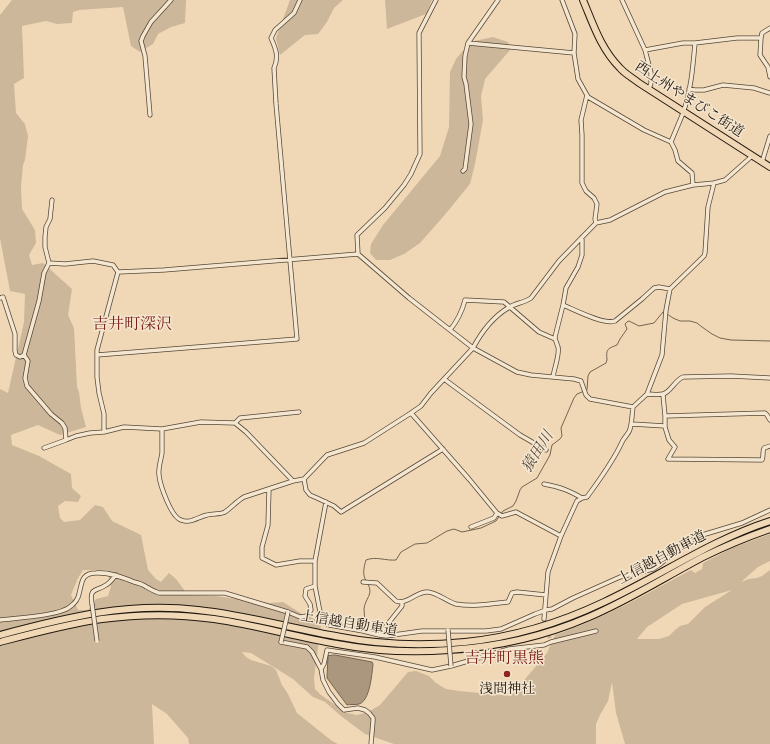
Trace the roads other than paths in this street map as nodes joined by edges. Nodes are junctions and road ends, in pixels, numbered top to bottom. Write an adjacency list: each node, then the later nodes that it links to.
1 (171, 0): 20 (street)
2 (300, 0): 33 (street)
3 (436, 0): 32 (street)
4 (498, 0): 10 (street)
5 (562, 0): 13 (street)
6 (583, 0): 15 (highway, 西上州やまびこ街道)
7 (622, 0): 12 (street)
8 (770, 28): 9 (street)
9 (761, 38): 11 (street); 14 (street)
10 (468, 43): 13 (street); 26 (street)
11 (695, 43): 12 (street); 16 (street)
12 (645, 50): 15 (street)
13 (574, 53): 18 (street)
14 (770, 77)
15 (648, 89): 19 (highway, 西上州やまびこ街道)
16 (689, 89): 17 (street); 19 (street)
17 (770, 93)
18 (587, 95): 22 (street); 30 (street)
19 (683, 112): 22 (street); 23 (highway, 西上州やまびこ街道)
20 (150, 115)
21 (770, 136): 24 (street)
22 (671, 142): 28 (street)
23 (752, 156): 24 (highway, 西上州やまびこ街道); 27 (street)
24 (762, 162): 25 (highway, 西上州やまびこ街道)
25 (770, 167)
26 (463, 171)
27 (714, 183): 28 (street); 36 (street)
28 (693, 185): 30 (street)
29 (52, 200): 34 (street)
30 (596, 223): 31 (street)
31 (582, 237): 38 (street); 39 (street)
32 (358, 254): 33 (street); 40 (street)
33 (290, 260): 35 (street); 44 (street)
34 (49, 263): 35 (street); 43 (street)
35 (118, 272): 44 (street)
36 (670, 288): 38 (street); 48 (street)
37 (0, 298): 43 (street)
38 (564, 305): 41 (street)
39 (509, 307): 40 (street); 41 (street); 42 (street)
40 (450, 330): 42 (street)
41 (555, 339): 45 (street)
42 (473, 348): 45 (street); 47 (street)
43 (24, 355): 60 (street)
44 (97, 356): 59 (street)
45 (553, 377): 50 (street)
46 (770, 378): 49 (street)
47 (444, 379): 52 (street); 64 (street)
48 (647, 394): 49 (street); 50 (street)
49 (663, 395): 53 (street)
50 (633, 407): 56 (street)
51 (300, 412): 55 (street)
52 (411, 413): 63 (street); 65 (street)
53 (665, 416): 54 (street); 57 (street)
54 (770, 420)
55 (235, 423): 58 (street); 66 (street)
56 (632, 424): 57 (street); 69 (street)
57 (665, 426): 61 (street)
58 (162, 429): 59 (street); 68 (street)
59 (104, 432): 60 (street)
60 (66, 440): 62 (street)
61 (770, 446)
62 (44, 448)
63 (443, 449): 70 (street); 72 (street)
64 (546, 450)
65 (304, 478): 66 (street); 70 (street)
66 (293, 481): 68 (street)
67 (544, 484): 69 (street)
68 (269, 489): 77 (street)
69 (582, 498): 76 (street)
70 (326, 502): 77 (street)
71 (770, 510): 83 (street)
72 (497, 513): 74 (street); 76 (street)
73 (770, 521): 89 (highway, 上信越自動車道)
74 (471, 527)
75 (770, 529): 92 (highway, 上信越自動車道)
76 (561, 536): 81 (street)
77 (315, 561): 80 (street)
78 (116, 575): 84 (street); 86 (street); 91 (street, bridge)
79 (363, 582): 82 (street)
80 (315, 586): 84 (street); 90 (street)
81 (546, 594): 82 (street); 83 (street)
82 (402, 602): 90 (street)
83 (546, 610): 85 (street); 87 (street)
84 (288, 612): 94 (street, bridge)
85 (544, 619)
86 (0, 620)
87 (448, 630): 90 (street); 93 (street, bridge)
88 (596, 631): 93 (street)
89 (0, 635)
90 (379, 635)
91 (97, 641)
92 (0, 642)
93 (451, 666): 94 (street)
94 (321, 669): 95 (street)
95 (371, 744)

